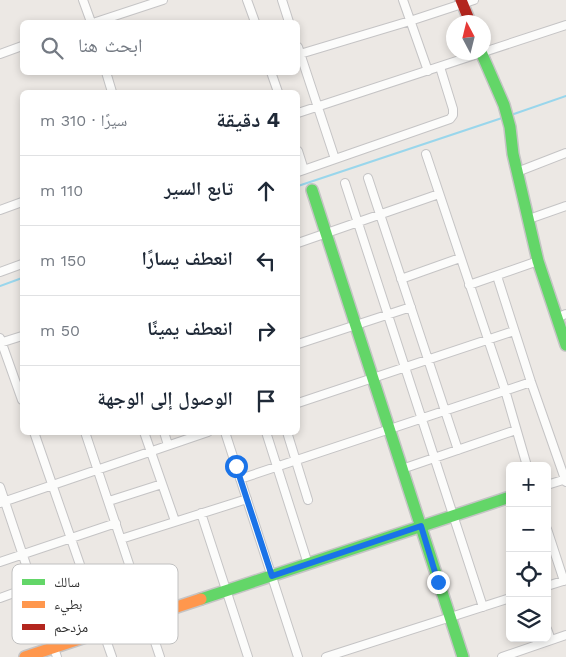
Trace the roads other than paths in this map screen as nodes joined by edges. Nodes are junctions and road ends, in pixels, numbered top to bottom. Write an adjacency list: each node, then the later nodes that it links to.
1 (83, 0): 8 (street)
2 (163, 0): 9 (street)
3 (247, 0): 10 (street)
4 (282, 0): 11 (street)
5 (403, 0): 12 (street)
6 (466, 1): 7 (street); 12 (street)
7 (469, 15)
8 (90, 20)
9 (102, 20)
10 (254, 20)
11 (288, 20)
12 (410, 21): 15 (street); 22 (street)
13 (566, 25): 16 (street)
14 (20, 47): 18 (street)
15 (300, 50)
16 (491, 50)
17 (300, 53): 27 (street)
18 (0, 54)
19 (461, 60): 21 (street)
20 (485, 60): 33 (street)
21 (440, 67): 22 (street); 31 (street)
22 (428, 71): 27 (street)
23 (107, 75): 25 (street)
24 (272, 75): 26 (street)
25 (111, 90)
26 (277, 90)
27 (317, 107): 28 (street); 31 (street)
28 (300, 112)
29 (566, 153): 33 (street)
30 (426, 154): 37 (street)
31 (335, 159): 32 (street)
32 (300, 170)
33 (517, 172): 42 (street)
34 (368, 178): 41 (street)
35 (344, 183): 43 (street)
36 (312, 190): 44 (street)
37 (439, 194): 41 (street); 46 (street)
38 (20, 203): 40 (street)
39 (566, 206): 42 (street)
40 (0, 210)
41 (380, 215): 43 (street); 51 (street)
42 (528, 219): 47 (street)
43 (357, 222): 44 (street); 54 (street)
44 (326, 233): 45 (street); 56 (street)
45 (300, 241)
46 (460, 258): 51 (street); 52 (street)
47 (538, 261): 50 (street); 55 (street)
48 (20, 265): 49 (street)
49 (0, 272)
50 (497, 276): 52 (street); 57 (street)
51 (401, 279): 53 (street)
52 (469, 285): 59 (street)
53 (412, 307): 54 (street); 63 (street)
54 (387, 314): 56 (street); 64 (street)
55 (561, 316): 62 (street)
56 (356, 325): 61 (street); 65 (street)
57 (514, 331): 59 (street); 66 (street)
58 (20, 336): 60 (street)
59 (488, 340): 63 (street); 68 (street)
60 (1, 341): 67 (street)
61 (300, 343)
62 (566, 345)
63 (428, 360): 64 (street); 70 (street)
64 (405, 368): 65 (street); 71 (street)
65 (373, 378): 69 (street); 72 (street)
66 (531, 382): 68 (street); 92 (street)
67 (20, 388)
68 (505, 390): 70 (street); 73 (street)
69 (300, 402)
70 (445, 410): 71 (street); 83 (street)
71 (421, 418): 72 (street); 85 (street)
72 (389, 429): 86 (street); 90 (street)
73 (516, 430): 83 (street); 87 (street)
74 (35, 435): 93 (street)
75 (87, 435): 89 (street)
76 (145, 435): 84 (street)
77 (165, 435): 82 (street)
78 (199, 435): 82 (street)
79 (226, 435): 91 (street)
80 (267, 435): 88 (street)
81 (288, 435): 86 (street)
82 (168, 446): 84 (street)
83 (458, 450): 85 (street)
84 (150, 452): 89 (street); 94 (street)
85 (434, 458): 90 (street); 103 (street)
86 (296, 460): 88 (street); 99 (street)
87 (526, 462)
88 (277, 467): 91 (street); 115 (street)
89 (98, 469): 93 (street); 100 (street)
90 (402, 469): 106 (street)
91 (240, 479): 98 (street)
92 (566, 480): 95 (street)
93 (53, 484): 101 (street); 107 (street)
94 (162, 484): 100 (street); 104 (street)
95 (551, 484)
96 (0, 487): 101 (street)
97 (506, 498): 103 (street)
98 (247, 500): 102 (street); 116 (street)
99 (308, 500)
100 (109, 501): 105 (street)
101 (2, 502): 110 (street)
102 (201, 513): 104 (street); 119 (street)
103 (453, 516): 106 (street); 124 (street)
104 (175, 521): 108 (street)
105 (116, 524): 107 (street); 108 (street)
106 (421, 526): 115 (street); 125 (street)
107 (72, 538): 110 (street); 113 (street)
108 (121, 539): 114 (street)
109 (551, 540): 117 (street)
110 (23, 554): 111 (street); 112 (street)
111 (0, 562)
112 (26, 564)
113 (81, 564)
114 (129, 564)
115 (308, 564): 116 (street)
116 (272, 576): 119 (street); 137 (street)
117 (565, 580): 118 (street)
118 (551, 585)
119 (226, 590): 123 (street); 136 (street)
120 (12, 594): 121 (street)
121 (0, 598)
122 (506, 599): 124 (street)
123 (178, 606)
124 (483, 607): 125 (street)
125 (450, 618): 138 (street); 139 (street)
126 (566, 635): 127 (street)
127 (551, 640)
128 (545, 642): 140 (street)
129 (73, 644): 132 (street)
130 (108, 644): 134 (street)
131 (156, 644): 135 (street)
132 (55, 652): 133 (street)
133 (25, 657)
134 (112, 657)
135 (160, 657)
136 (248, 657)
137 (298, 657)
138 (326, 657)
139 (463, 657)
140 (502, 657)

